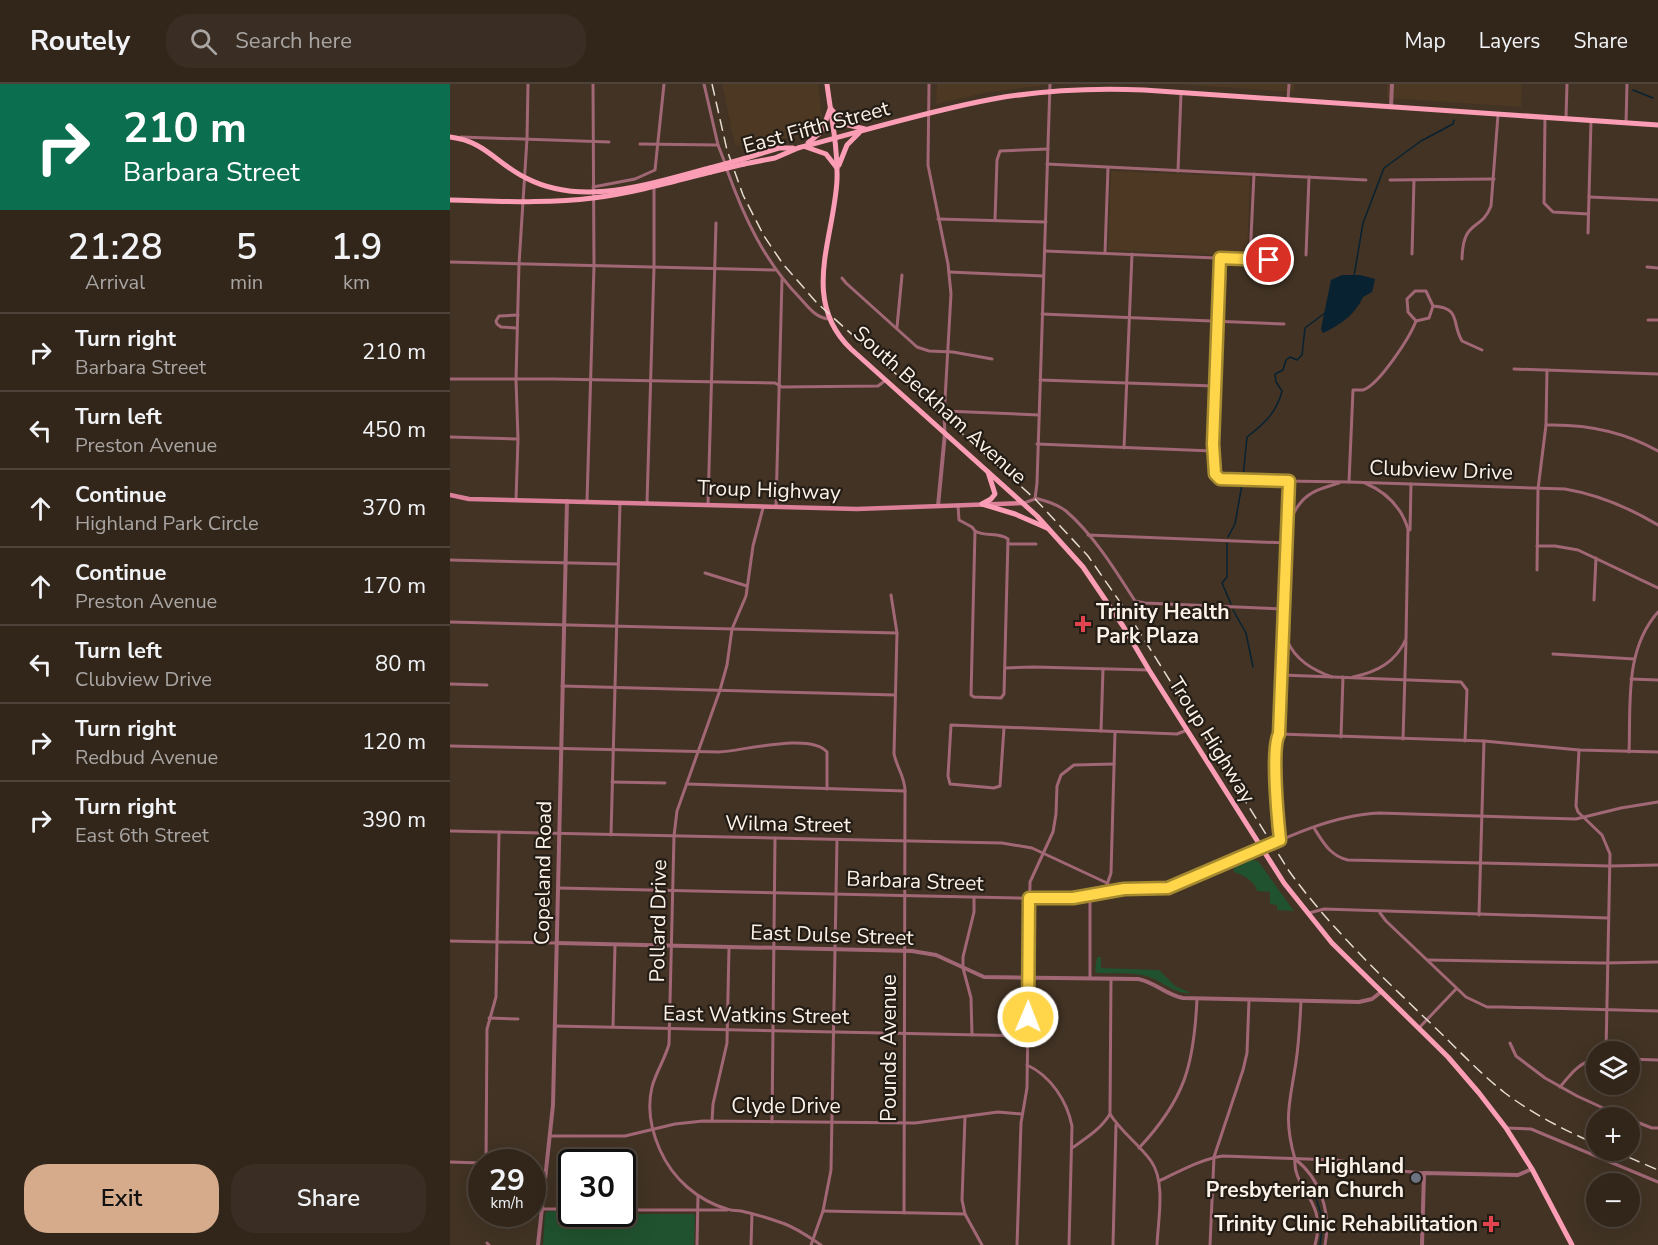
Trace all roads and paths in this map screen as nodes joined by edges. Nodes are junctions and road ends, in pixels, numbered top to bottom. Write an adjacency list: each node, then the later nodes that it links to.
1 (528, 84): 29 (street)
2 (593, 84): 30 (street)
3 (664, 84): 33 (street)
4 (704, 84): 34 (street)
5 (827, 84): 17 (main road, South Beckham Avenue)
6 (929, 84): 18 (street)
7 (1050, 84): 13 (street)
8 (1289, 84): 15 (street)
9 (1392, 84): 16 (street)
10 (1567, 84): 21 (street)
11 (1627, 84): 23 (street)
12 (1109, 87): 13 (main road, East Fifth Street); 14 (main road, East Fifth Street)
13 (1050, 92): 18 (main road, East Fifth Street); 36 (street)
14 (1181, 93): 15 (main road, East Fifth Street); 41 (street)
15 (1288, 100): 16 (main road, East Fifth Street)
16 (1391, 107): 19 (main road, East Fifth Street)
17 (830, 108): 25 (main road); 28 (main road, South Beckham Avenue); 35 (main road)
18 (928, 114): 25 (main road, East Fifth Street); 56 (street)
19 (1498, 115): 20 (main road, East Fifth Street); 45 (street)
20 (1545, 117): 21 (main road, East Fifth Street); 55 (street)
21 (1566, 119): 22 (main road, East Fifth Street)
22 (1591, 121): 23 (main road, East Fifth Street); 51 (street)
23 (1626, 123): 24 (main road, East Fifth Street)
24 (1658, 125)
25 (870, 129): 26 (main road, East Fifth Street)
26 (861, 132): 28 (main road, East Fifth Street); 39 (main road)
27 (451, 138): 29 (street); 44 (main road)
28 (835, 138): 35 (main road, East Fifth Street); 39 (main road, South Beckham Avenue)
29 (527, 139): 30 (street); 44 (street)
30 (592, 142): 31 (street); 50 (street)
31 (609, 142)
32 (640, 144): 33 (street)
33 (658, 145): 34 (street); 50 (street)
34 (718, 145): 77 (street)
35 (801, 147): 39 (main road); 40 (main road, East Fifth Street, bridge)
36 (1048, 149): 37 (street); 57 (street)
37 (1047, 164): 38 (street); 58 (street)
38 (1108, 168): 41 (street); 62 (street)
39 (837, 169): 87 (main road, South Beckham Avenue)
40 (710, 170): 49 (main road); 50 (main road)
41 (1178, 171): 42 (street)
42 (1254, 174): 43 (street); 67 (street)
43 (1309, 177): 46 (street); 65 (street)
44 (524, 178): 50 (main road); 54 (street)
45 (1494, 179): 48 (street); 68 (street)
46 (1366, 180)
47 (1390, 180): 48 (street)
48 (1414, 180): 64 (street)
49 (654, 187): 50 (main road); 73 (street)
50 (593, 192): 54 (main road); 72 (street)
51 (1588, 197): 53 (street); 55 (street)
52 (450, 200): 54 (main road)
53 (1658, 200)
54 (523, 202): 71 (street)
55 (1588, 214): 60 (street)
56 (938, 219): 57 (street); 78 (street)
57 (995, 220): 58 (street)
58 (1046, 222): 61 (street)
59 (716, 223): 75 (street)
60 (1588, 233)
61 (1045, 251): 62 (street); 80 (street)
62 (1105, 253): 63 (street)
63 (1132, 254): 66 (street); 86 (street)
64 (1412, 254)
65 (1306, 255)
66 (1220, 258): 67 (street); 89 (street)
67 (1250, 259): 69 (street)
68 (1462, 259)
69 (1288, 261)
70 (450, 262): 71 (street)
71 (519, 264): 72 (street); 85 (street)
72 (594, 266): 73 (street); 103 (street)
73 (654, 267): 75 (street); 106 (street)
74 (1647, 267): 76 (street)
75 (715, 268): 77 (street); 107 (street)
76 (1658, 268)
77 (775, 270): 82 (street)
78 (949, 272): 80 (street); 96 (street)
79 (902, 275): 94 (street)
80 (1044, 276): 84 (street)
81 (842, 278): 94 (street)
82 (782, 279): 87 (street); 109 (street)
83 (1433, 306): 90 (street); 90 (street); 95 (street)
84 (1042, 314): 86 (street); 105 (street)
85 (518, 315): 93 (street); 93 (street)
86 (1130, 318): 89 (street); 108 (street)
87 (829, 319): 104 (main road, South Beckham Avenue)
88 (1648, 320): 91 (street)
89 (1217, 321): 92 (street); 110 (street)
90 (1416, 321): 124 (street)
91 (1658, 321)
92 (1284, 324)
93 (517, 328): 102 (street)
94 (897, 328): 96 (street)
95 (1482, 350)
96 (948, 352): 97 (street); 111 (street)
97 (992, 359)
98 (1514, 369): 99 (street)
99 (1547, 370): 100 (street); 113 (street)
100 (1658, 374)
101 (450, 379): 102 (street)
102 (516, 380): 103 (street); 116 (street)
103 (590, 380): 106 (street); 132 (street)
104 (886, 380): 109 (street); 114 (main road, South Beckham Avenue)
105 (1040, 380): 108 (street); 112 (street)
106 (651, 381): 107 (street); 134 (street)
107 (711, 382): 109 (street); 136 (street)
108 (1126, 383): 110 (street); 118 (street)
109 (778, 385): 140 (street)
110 (1214, 386): 119 (street)
111 (945, 411): 112 (street); 114 (street)
112 (1039, 415): 117 (street)
113 (1546, 425): 120 (street); 127 (street)
114 (945, 433): 121 (main road, South Beckham Avenue); 141 (street)
115 (450, 437): 116 (street)
116 (518, 439): 130 (street)
117 (1037, 444): 118 (street); 129 (street)
118 (1124, 448): 119 (street)
119 (1213, 451): 122 (street, Clubview Drive)
120 (1658, 451)
121 (987, 471): 135 (main road, South Beckham Avenue); 137 (main road)
122 (1289, 481): 123 (street, Clubview Drive); 144 (street)
123 (1344, 482): 124 (street, Clubview Drive); 144 (street)
124 (1350, 482): 125 (street, Clubview Drive)
125 (1363, 482): 126 (street, Clubview Drive); 147 (street)
126 (1411, 484): 127 (street, Clubview Drive); 147 (street)
127 (1539, 489): 142 (street, Clubview Drive); 151 (street)
128 (450, 495): 130 (main road, Troup Highway)
129 (1035, 498): 135 (street); 146 (street)
130 (516, 500): 131 (main road, Troup Highway)
131 (567, 501): 132 (main road, Troup Highway); 154 (street, Copeland Road)
132 (587, 501): 133 (main road, Troup Highway)
133 (620, 502): 134 (main road, Troup Highway); 155 (street)
134 (647, 503): 136 (main road, Troup Highway)
135 (1023, 503): 137 (main road, Troup Highway); 143 (main road, Troup Highway)
136 (708, 504): 139 (main road, Troup Highway)
137 (982, 504): 138 (main road, Troup Highway); 143 (main road)
138 (958, 505): 141 (main road, Troup Highway); 145 (street)
139 (764, 506): 140 (main road, Troup Highway); 158 (street, Pollard Drive)
140 (776, 506): 141 (main road, Troup Highway)
141 (938, 506)
142 (1658, 525)
143 (1051, 530): 175 (main road, Troup Highway)
144 (1288, 530): 148 (street)
145 (975, 531): 149 (street); 173 (street)
146 (1088, 535): 148 (street); 162 (street)
147 (1409, 538): 170 (street)
148 (1287, 543): 162 (street)
149 (1008, 544): 150 (street); 173 (street)
150 (1036, 544)
151 (1537, 546): 152 (street); 156 (street)
152 (1596, 558): 159 (street); 161 (street)
153 (450, 560): 154 (street)
154 (566, 562): 155 (street); 165 (street, Copeland Road)
155 (617, 564): 166 (street)
156 (1537, 570)
157 (705, 573): 158 (street)
158 (747, 586): 167 (street, Pollard Drive)
159 (1658, 588)
160 (891, 595): 169 (street, Pounds Avenue)
161 (1594, 600)
162 (1284, 609): 168 (street)
163 (1658, 612): 172 (street)
164 (450, 622): 165 (street)
165 (564, 625): 166 (street); 185 (street, Copeland Road)
166 (615, 625): 167 (street); 186 (street)
167 (732, 629): 169 (street); 187 (street, Pollard Drive)
168 (1283, 630): 176 (street); 177 (street)
169 (897, 633): 188 (street, Pounds Avenue)
170 (1406, 639): 179 (street); 180 (street)
171 (1553, 654): 172 (street)
172 (1634, 659): 181 (street)
173 (1005, 668): 174 (street)
174 (1103, 669): 175 (street); 191 (street)
175 (1149, 670): 190 (main road, Troup Highway)
176 (1282, 675): 177 (street); 193 (street)
177 (1332, 677): 178 (street)
178 (1343, 677): 179 (street); 194 (street)
179 (1353, 677): 180 (street)
180 (1405, 679): 195 (street); 196 (street)
181 (1631, 679): 182 (street); 203 (street)
182 (1658, 680)
183 (450, 684): 184 (street)
184 (487, 685)
185 (562, 686): 186 (street); 199 (street, Copeland Road)
186 (614, 687): 187 (street); 200 (street)
187 (720, 690): 188 (street); 202 (street, Pollard Drive)
188 (895, 695): 210 (street, Pounds Avenue)
189 (1004, 728): 189 (street); 191 (street)
190 (1187, 730): 192 (street); 224 (main road, Troup Highway)
191 (1101, 731): 192 (street)
192 (1115, 732): 205 (street)
193 (1279, 734): 194 (street); 222 (street)
194 (1341, 737): 195 (street)
195 (1403, 740): 196 (street)
196 (1465, 741): 197 (street)
197 (1484, 741): 201 (street); 212 (street)
198 (450, 746): 199 (street)
199 (561, 748): 200 (street); 217 (street, Copeland Road)
200 (613, 750): 202 (street); 206 (street)
201 (1579, 750): 203 (street); 213 (street)
202 (699, 751): 208 (street, Pollard Drive); 209 (street)
203 (1629, 752): 204 (street)
204 (1658, 752)
205 (1114, 764): 225 (street); 229 (street)
206 (612, 782): 207 (street); 218 (street)
207 (665, 783)
208 (687, 784): 209 (street); 219 (street, Pollard Drive)
209 (827, 789): 210 (street)
210 (905, 791): 223 (street, Pounds Avenue)
211 (1658, 802): 213 (street, Barbara Street)
212 (1481, 817): 213 (street, Barbara Street); 214 (street, Barbara Street); 226 (street)
213 (1584, 818): 228 (street)
214 (1314, 828): 222 (street, Barbara Street); 226 (street)
215 (450, 831): 216 (street, Wilma Street)
216 (500, 832): 217 (street, Wilma Street); 245 (street)
217 (559, 834): 218 (street, Wilma Street); 230 (street, Copeland Road)
218 (611, 835): 219 (street, Wilma Street)
219 (674, 836): 220 (street, Wilma Street); 231 (street, Pollard Drive)
220 (775, 838): 221 (street, Wilma Street); 233 (street)
221 (837, 840): 223 (street, Wilma Street); 234 (street)
222 (1280, 840): 224 (street, Barbara Street)
223 (904, 841): 225 (street, Wilma Street); 236 (street, Pounds Avenue)
224 (1261, 849): 232 (street, Barbara Street); 241 (main road, Troup Highway)
225 (1044, 854): 229 (street, Wilma Street); 239 (street)
226 (1480, 863): 228 (street); 242 (street)
227 (1658, 865): 228 (street)
228 (1610, 866): 243 (street)
229 (1107, 884): 232 (street, Wilma Street); 235 (street)
230 (558, 888): 231 (street, Barbara Street); 246 (street, Copeland Road)
231 (674, 891): 233 (street, Barbara Street); 248 (street, Pollard Drive)
232 (1113, 891): 235 (street, Barbara Street)
233 (775, 892): 234 (street, Barbara Street); 250 (street)
234 (836, 893): 236 (street, Barbara Street); 251 (street)
235 (1104, 893): 237 (street, Barbara Street)
236 (904, 895): 238 (street, Barbara Street); 252 (street, Pounds Avenue)
237 (1090, 896): 239 (street, Barbara Street); 258 (street)
238 (974, 898): 239 (street, Barbara Street); 256 (street)
239 (1029, 898): 257 (street)
240 (1380, 913): 241 (street); 242 (street); 253 (street)
241 (1308, 914): 261 (main road, Troup Highway)
242 (1479, 915): 243 (street)
243 (1609, 918): 255 (street)
244 (450, 940): 245 (street, East Dulse Street)
245 (497, 942): 246 (street, East Dulse Street); 267 (street)
246 (557, 943): 247 (street, East Dulse Street); 269 (street, Copeland Road)
247 (615, 945): 248 (street, East Dulse Street); 270 (street)
248 (672, 946): 249 (street, East Dulse Street); 272 (street, Pollard Drive)
249 (729, 947): 250 (street, East Dulse Street); 273 (street)
250 (774, 948): 251 (street, East Dulse Street); 274 (street)
251 (835, 949): 252 (street, East Dulse Street); 275 (street)
252 (904, 951): 256 (street, East Dulse Street); 276 (street, Pounds Avenue)
253 (1427, 960): 255 (street); 260 (street)
254 (1658, 962): 255 (street)
255 (1609, 963): 265 (street)
256 (963, 968): 257 (street, East Dulse Street); 277 (street)
257 (1028, 978): 258 (street, East Dulse Street); 278 (street)
258 (1090, 979): 259 (street, East Dulse Street)
259 (1111, 979): 262 (street, East Dulse Street); 288 (street)
260 (1456, 989): 265 (street); 271 (street)
261 (1382, 992): 264 (street, East Dulse Street); 271 (main road, Troup Highway)
262 (1197, 999): 263 (street, East Dulse Street); 300 (street)
263 (1249, 1000): 264 (street, East Dulse Street); 303 (street)
264 (1300, 1001): 304 (street)
265 (1608, 1010): 266 (street); 279 (street)
266 (1658, 1011)
267 (489, 1018): 268 (street); 301 (street)
268 (519, 1019)
269 (555, 1026): 270 (street, East Watkins Street); 299 (street, Copeland Road)
270 (613, 1028): 272 (street, East Watkins Street)
271 (1419, 1028): 296 (main road, Troup Highway)
272 (670, 1029): 273 (street, East Watkins Street); 298 (street, Pollard Drive)
273 (727, 1029): 274 (street, East Watkins Street); 290 (street)
274 (773, 1031): 275 (street, East Watkins Street); 291 (street)
275 (834, 1032): 276 (street, East Watkins Street); 292 (street)
276 (903, 1033): 277 (street, East Watkins Street); 293 (street, Pounds Avenue)
277 (972, 1035): 278 (street, East Watkins Street)
278 (1028, 1036): 284 (street)
279 (1607, 1041)
280 (1510, 1043): 285 (street)
281 (1640, 1059): 282 (street)
282 (1658, 1060)
283 (1586, 1061): 285 (street)
284 (1027, 1065): 287 (street); 302 (street)
285 (1560, 1087): 286 (street)
286 (1603, 1107)
287 (1022, 1114): 289 (street, Clyde Drive); 328 (street)
288 (1110, 1114): 295 (street); 302 (street)
289 (965, 1117): 293 (street, Clyde Drive); 319 (street)
290 (711, 1121): 291 (street, Clyde Drive); 298 (street, Clyde Drive)
291 (772, 1122): 292 (street, Clyde Drive)
292 (833, 1122): 293 (street, Clyde Drive); 316 (street)
293 (904, 1122): 317 (street, Pounds Avenue)
294 (1640, 1123): 297 (street)
295 (1116, 1125): 300 (street); 330 (street)
296 (1506, 1128): 307 (main road, Troup Highway); 311 (street)
297 (1658, 1128)
298 (652, 1129): 299 (street, Clyde Drive); 312 (street, Pollard Drive)
299 (550, 1136): 308 (street, Copeland Road)
300 (1138, 1148): 310 (street)
301 (486, 1149)
302 (1072, 1149): 329 (street)
303 (1214, 1157): 304 (street); 310 (street); 332 (street)
304 (1295, 1159): 309 (street); 333 (street); 334 (street)
305 (450, 1162): 306 (street)
306 (468, 1163)
307 (1532, 1169): 309 (street); 336 (main road, Troup Highway)
308 (546, 1173)
309 (1424, 1173): 335 (street)
310 (1158, 1181): 331 (street)
311 (1658, 1182)
312 (698, 1196): 314 (street); 315 (street, Pollard Drive)
313 (636, 1210): 314 (street)
314 (698, 1210): 315 (street); 323 (street)
315 (729, 1210): 318 (street, Pollard Drive)
316 (823, 1211): 317 (street); 321 (street)
317 (904, 1213): 319 (street)
318 (752, 1214): 321 (street, Pollard Drive); 324 (street)
319 (965, 1214): 327 (street)
320 (540, 1227): 322 (street, Copeland Road)
321 (812, 1240): 325 (street); 326 (street, Pollard Drive)
322 (538, 1245)
323 (697, 1245)
324 (751, 1245)
325 (811, 1245)
326 (821, 1245)
327 (982, 1245)
328 (1017, 1245)
329 (1069, 1245)
330 (1113, 1245)
331 (1157, 1245)
332 (1210, 1245)
333 (1315, 1245)
334 (1326, 1245)
335 (1422, 1245)
336 (1572, 1245)

